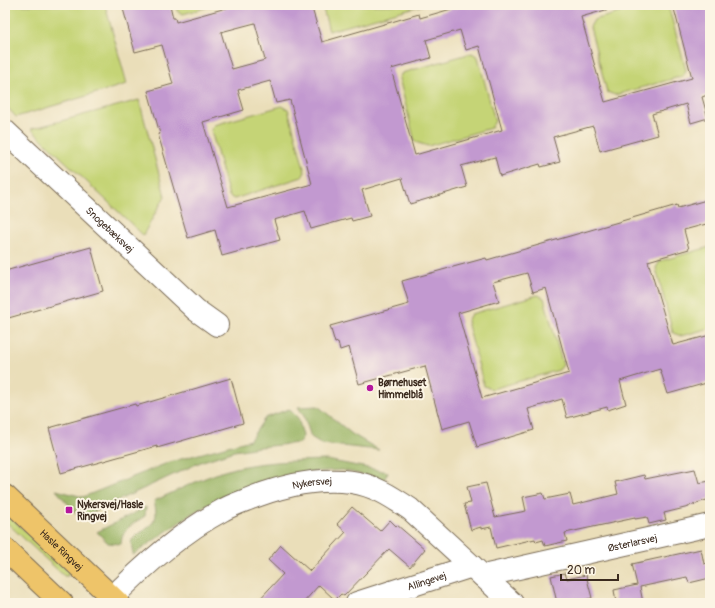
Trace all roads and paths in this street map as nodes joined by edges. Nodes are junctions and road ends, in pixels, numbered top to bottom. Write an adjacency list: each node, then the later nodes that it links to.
1 (5, 131): 2 (street, Snogebæksvej)
2 (217, 325)
3 (5, 496): 7 (main road, Hasle Ringvej)
4 (710, 525): 6 (street, Østerlarsvej)
5 (5, 549): 8 (main road)
6 (478, 571): 7 (street, Nykersvej); 9 (street, Allingevej); 10 (street, Nykersvej)
7 (113, 601)
8 (62, 603)
9 (357, 603)
10 (512, 603)

